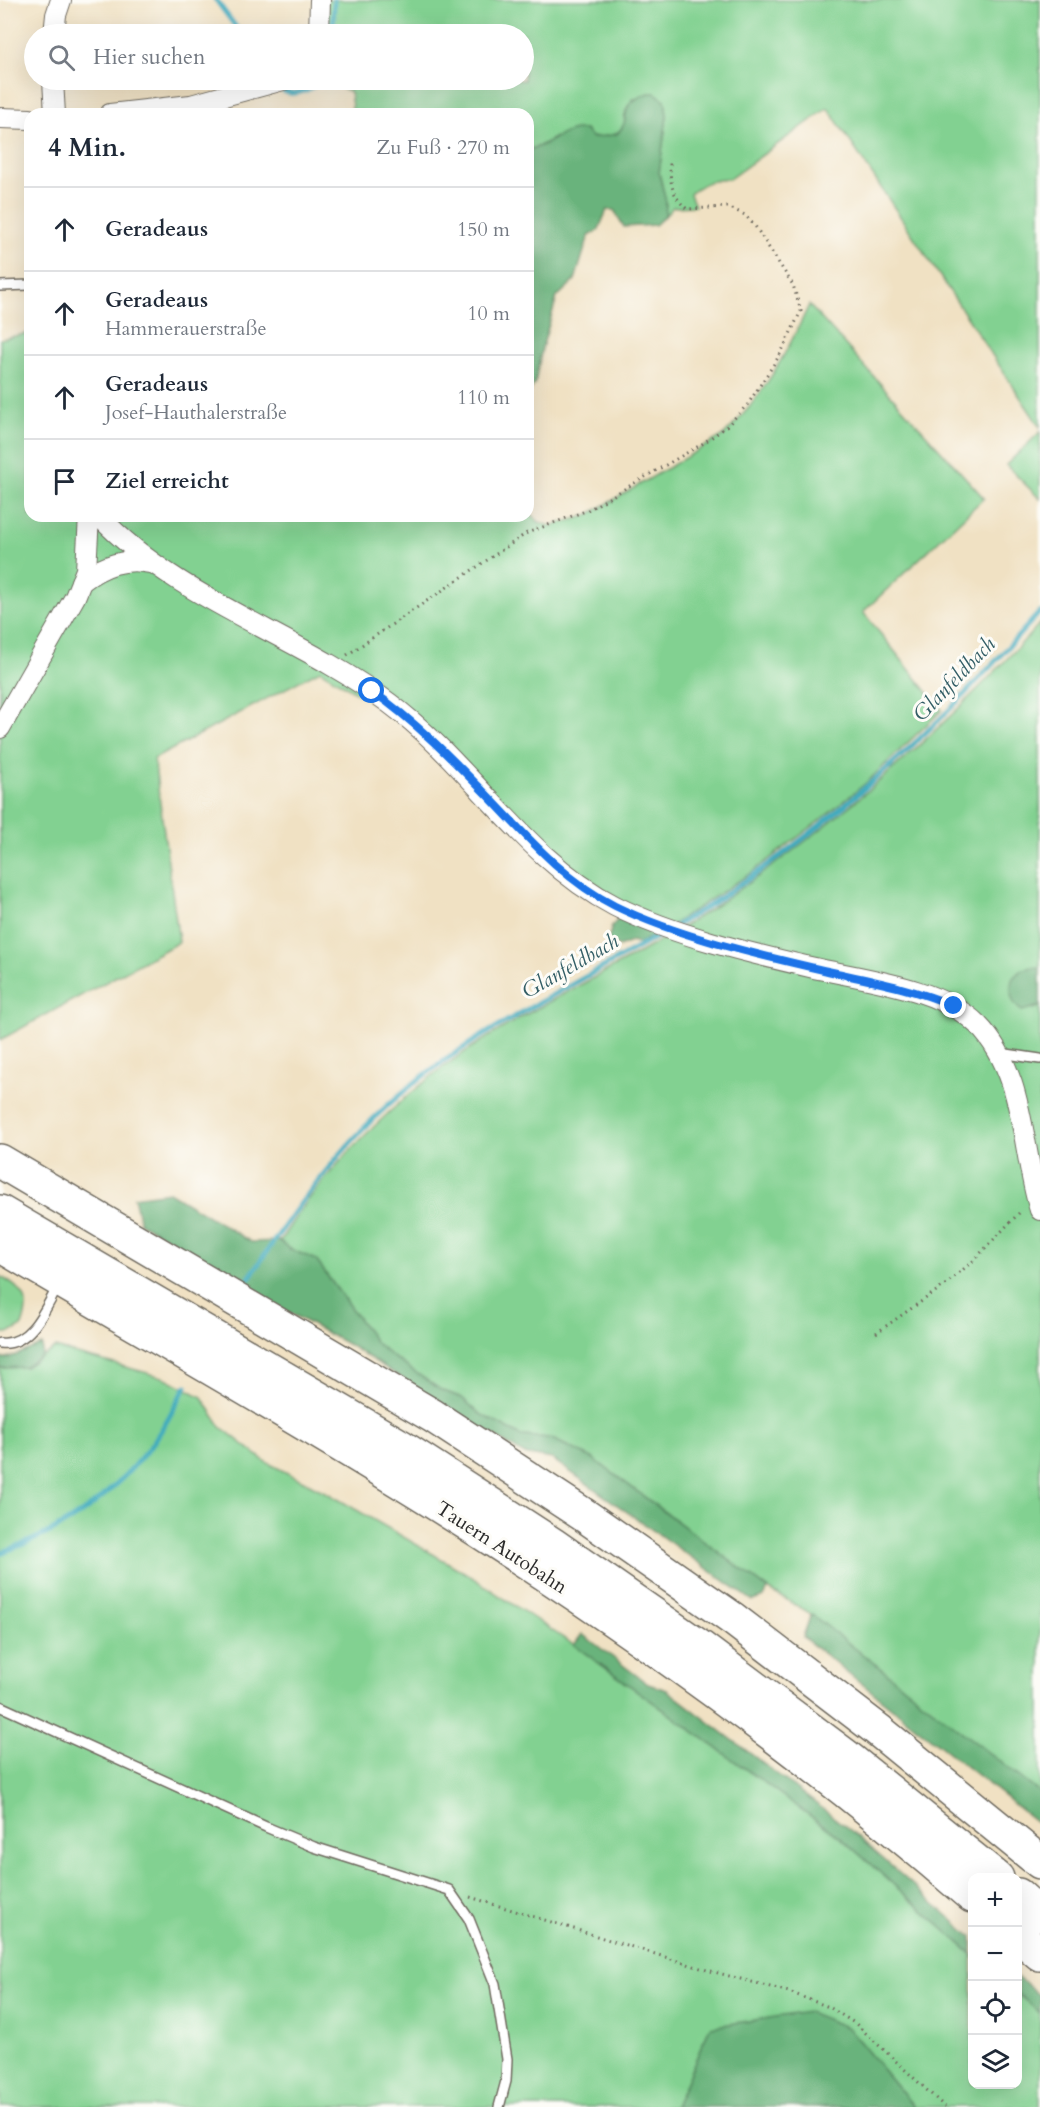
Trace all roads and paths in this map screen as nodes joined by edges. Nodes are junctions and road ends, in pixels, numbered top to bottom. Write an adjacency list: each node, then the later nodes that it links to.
1 (61, 0): 3 (street)
2 (320, 0): 4 (street)
3 (55, 24)
4 (319, 24)
5 (54, 90): 7 (street)
6 (244, 90): 8 (street)
7 (55, 108)
8 (164, 108)
9 (0, 118): 10 (street)
10 (24, 119)
11 (670, 162): 18 (path)
12 (24, 285): 13 (lane)
13 (0, 286)
14 (89, 522): 17 (street)
15 (105, 522): 16 (street)
16 (153, 564): 17 (street); 18 (street)
17 (81, 582): 19 (street)
18 (331, 666): 20 (street)
19 (0, 728)
20 (998, 1053): 21 (lane); 23 (street)
21 (1040, 1059)
22 (0, 1161): 30 (highway)
23 (1038, 1204): 27 (path)
24 (0, 1212): 31 (highway)
25 (0, 1245): 26 (highway, Tauern Autobahn)
26 (60, 1281): 28 (lane); 33 (highway, Tauern Autobahn)
27 (876, 1333)
28 (0, 1343)
29 (0, 1706): 32 (lane)
30 (1040, 1862)
31 (991, 1873)
32 (449, 1890): 38 (lane); 39 (path)
33 (968, 1893)
34 (1022, 1899): 35 (highway)
35 (1040, 1915)
36 (1022, 1939): 37 (highway)
37 (1040, 1954)
38 (499, 2107)
39 (945, 2107)

